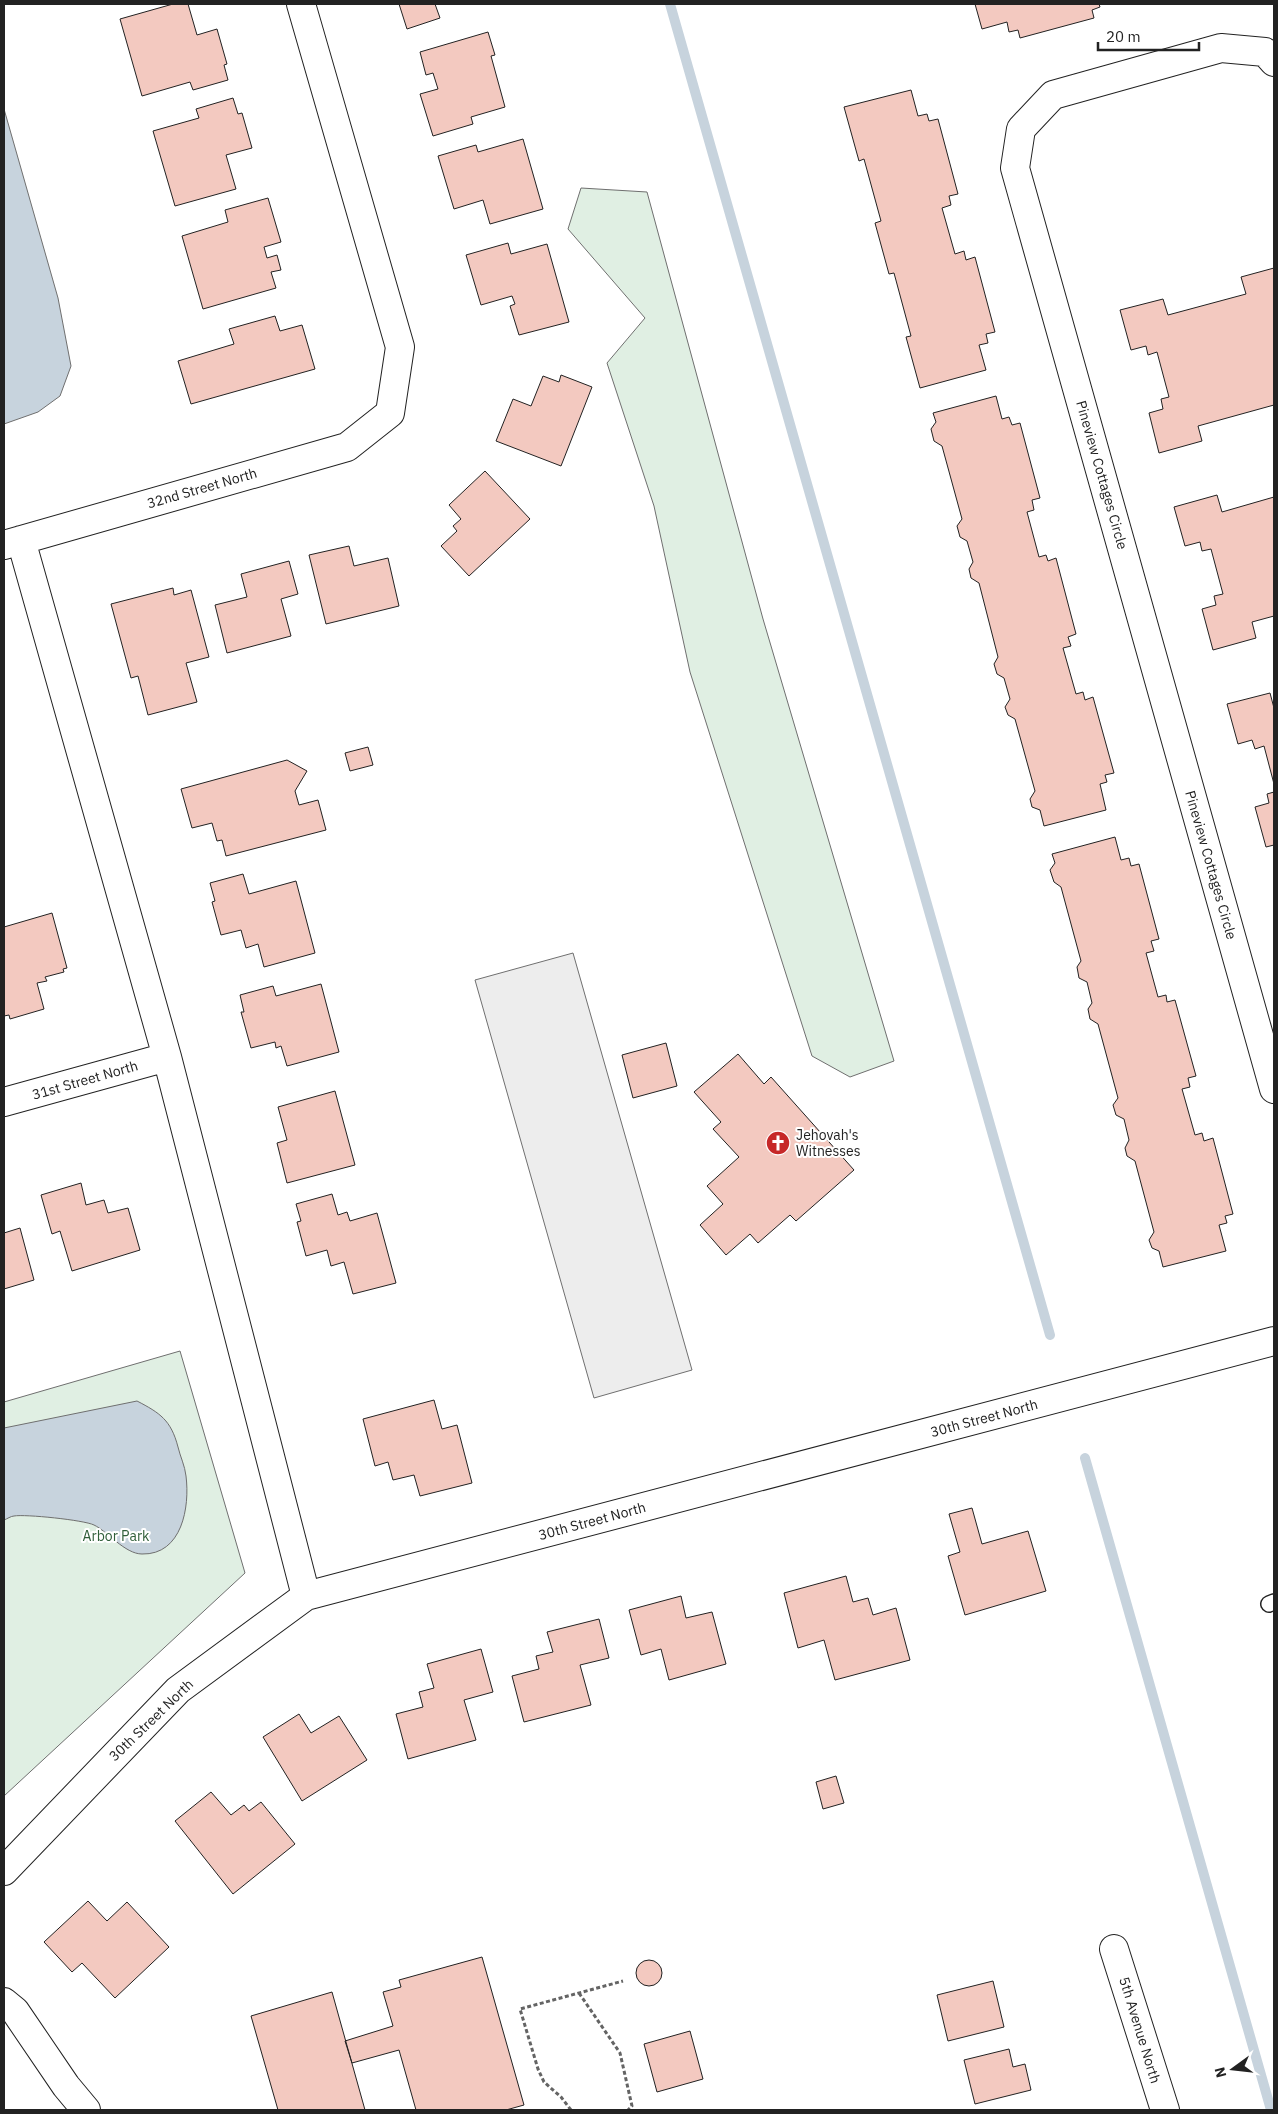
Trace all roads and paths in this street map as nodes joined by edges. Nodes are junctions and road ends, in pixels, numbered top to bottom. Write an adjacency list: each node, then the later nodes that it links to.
1 (301, 4): 3 (street, 32nd Street North)
2 (1274, 62): 5 (street, Pineview Cottages Circle)
3 (12, 542): 4 (street)
4 (167, 1057): 6 (street, 31st Street North); 8 (street)
5 (1274, 1089)
6 (4, 1102)
7 (1274, 1341): 8 (street, 30th Street North)
8 (306, 1596): 9 (street, 30th Street North)
9 (4, 1870)
10 (1114, 1949): 17 (street, 5th Avenue North)
11 (623, 1981): 12 (path)
12 (579, 1993): 15 (path); 16 (path)
13 (4, 2002): 14 (street)
14 (86, 2110)
15 (571, 2110)
16 (628, 2110)
17 (1165, 2110)

